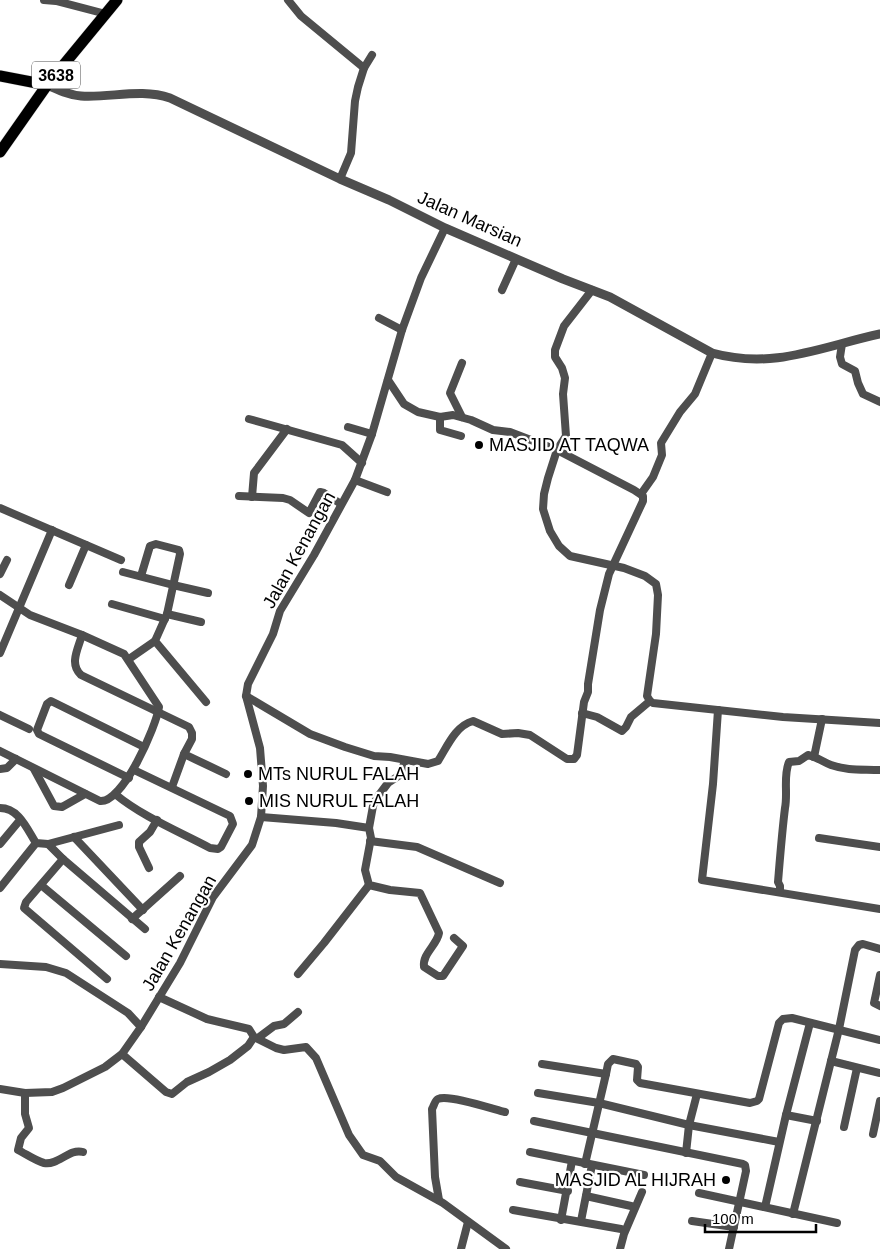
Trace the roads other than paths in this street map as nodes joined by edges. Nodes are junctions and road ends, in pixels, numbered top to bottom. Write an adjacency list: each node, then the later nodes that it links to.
1 (44, 0): 4 (street)
2 (117, 0): 4 (main road, 3638)
3 (288, 0): 6 (street)
4 (106, 14): 8 (main road, 3638)
5 (372, 55): 6 (street)
6 (364, 68): 10 (street)
7 (0, 76): 8 (main road)
8 (47, 86): 9 (main road, 3638); 10 (street, Jalan Marsian)
9 (0, 152)
10 (340, 179): 11 (street, Jalan Marsian)
11 (445, 228): 12 (street, Jalan Marsian); 16 (street, Jalan Kenangan)
12 (516, 258): 13 (street); 14 (street, Jalan Marsian)
13 (502, 290)
14 (592, 290): 19 (street, Jalan Marsian); 30 (street)
15 (379, 318): 16 (street)
16 (402, 330): 21 (street, Jalan Kenangan)
17 (880, 334): 18 (street, Jalan Marsian)
18 (842, 344): 19 (street, Jalan Marsian); 22 (street)
19 (712, 353): 34 (street)
20 (462, 363): 24 (street)
21 (388, 380): 23 (street); 28 (street, Jalan Kenangan)
22 (880, 402)
23 (440, 417): 24 (street); 29 (street)
24 (462, 417): 30 (street)
25 (249, 419): 27 (street)
26 (348, 427): 28 (street)
27 (287, 429): 31 (street); 36 (street)
28 (372, 434): 31 (street, Jalan Kenangan)
29 (461, 436)
30 (557, 450): 34 (street); 43 (street)
31 (362, 463): 32 (street, Jalan Kenangan)
32 (355, 480): 33 (street); 37 (street, Jalan Kenangan)
33 (387, 492)
34 (641, 494): 43 (street)
35 (239, 496): 36 (street)
36 (252, 497): 37 (street)
37 (341, 504): 59 (street, Jalan Kenangan)
38 (1, 510): 39 (street)
39 (52, 530): 40 (street); 52 (street)
40 (86, 545): 42 (street); 47 (street)
41 (6, 560): 45 (street)
42 (121, 560)
43 (614, 566): 60 (street); 64 (street)
44 (123, 572): 46 (street)
45 (0, 574)
46 (142, 576): 48 (street); 48 (street)
47 (69, 585)
48 (173, 586): 49 (street); 53 (street)
49 (208, 593)
50 (0, 596): 52 (street)
51 (112, 604): 53 (street)
52 (18, 608): 55 (street); 57 (street)
53 (166, 616): 54 (street); 56 (street)
54 (201, 622)
55 (82, 635): 58 (street); 63 (street)
56 (155, 641): 58 (street); 61 (street)
57 (0, 653)
58 (129, 659): 63 (street)
59 (246, 696): 74 (street); 85 (street, Jalan Kenangan)
60 (650, 701): 62 (street); 64 (street)
61 (206, 702)
62 (718, 710): 66 (street); 104 (street)
63 (158, 712): 69 (street); 71 (street)
64 (582, 713): 74 (street)
65 (0, 715): 68 (street)
66 (822, 720): 67 (street); 72 (street)
67 (880, 723)
68 (28, 729)
69 (144, 747): 77 (street); 80 (street)
70 (0, 751): 73 (street)
71 (184, 754): 79 (street); 81 (street)
72 (814, 757): 78 (street); 104 (street)
73 (16, 759): 75 (street); 76 (street)
74 (404, 761): 89 (street)
75 (34, 769): 82 (street); 82 (street)
76 (0, 770)
77 (134, 770): 80 (street); 81 (street)
78 (880, 770)
79 (226, 774)
80 (129, 778): 83 (street)
81 (172, 787): 87 (street)
82 (86, 794): 83 (street)
83 (115, 794): 87 (street)
84 (0, 808): 86 (street)
85 (261, 817): 89 (street); 118 (street, Jalan Kenangan)
86 (20, 820): 93 (street); 94 (street)
87 (157, 820): 98 (street)
88 (118, 825): 90 (street)
89 (369, 828): 92 (street)
90 (74, 837): 95 (street); 106 (street)
91 (819, 838): 96 (street)
92 (370, 841): 100 (street); 102 (street)
93 (36, 843): 95 (street); 103 (street)
94 (0, 844)
95 (48, 844): 97 (street)
96 (880, 847)
97 (62, 859): 101 (street); 109 (street)
98 (149, 868)
99 (180, 876): 106 (street)
100 (500, 883)
101 (41, 885): 113 (street); 117 (street)
102 (369, 885): 111 (street); 115 (street)
103 (0, 888)
104 (780, 892): 105 (street)
105 (880, 909)
106 (144, 910): 109 (street)
107 (870, 912): 108 (street)
108 (880, 914)
109 (132, 919): 110 (street)
110 (145, 929)
111 (454, 938)
112 (880, 949): 123 (street)
113 (126, 956)
114 (0, 964): 122 (street)
115 (298, 974)
116 (880, 976): 119 (street)
117 (107, 979)
118 (159, 997): 122 (street, Jalan Kenangan); 124 (street)
119 (880, 1006)
120 (298, 1012): 124 (street)
121 (810, 1023): 123 (street); 135 (street); 139 (street)
122 (141, 1028): 126 (street, Jalan Kenangan)
123 (839, 1029): 125 (street); 127 (street)
124 (256, 1038): 126 (street); 158 (street)
125 (880, 1040)
126 (122, 1054): 133 (street, Jalan Kenangan)
127 (831, 1061): 129 (street); 140 (street)
128 (542, 1064): 131 (street)
129 (857, 1068): 130 (street); 143 (street)
130 (880, 1073)
131 (606, 1074): 135 (street); 137 (street)
132 (0, 1089): 133 (street, Jalan Kenangan)
133 (25, 1093): 147 (street)
134 (538, 1093): 137 (street)
135 (697, 1094): 142 (street)
136 (880, 1101): 145 (street)
137 (599, 1103): 142 (street); 144 (street)
138 (505, 1112): 158 (street)
139 (786, 1115): 140 (street); 146 (street)
140 (817, 1120): 163 (street)
141 (534, 1121): 144 (street)
142 (689, 1125): 146 (street); 149 (street)
143 (844, 1127)
144 (593, 1133): 149 (street); 151 (street)
145 (873, 1134)
146 (779, 1142): 161 (street)
147 (83, 1152)
148 (530, 1152): 150 (street)
149 (686, 1152): 159 (street)
150 (572, 1161): 151 (street); 154 (street)
151 (589, 1165): 152 (street); 157 (street)
152 (644, 1175)
153 (520, 1182): 154 (street)
154 (568, 1191): 164 (street)
155 (642, 1192): 173 (street)
156 (699, 1193): 159 (street)
157 (586, 1196): 160 (street); 167 (street)
158 (439, 1200): 166 (street)
159 (739, 1201): 161 (street); 169 (street)
160 (631, 1206)
161 (765, 1208): 163 (street)
162 (513, 1210): 164 (street)
163 (793, 1214): 168 (street)
164 (561, 1220): 167 (street)
165 (692, 1221): 169 (street)
166 (468, 1222): 171 (street); 172 (street)
167 (581, 1222): 170 (street)
168 (837, 1223)
169 (734, 1227): 174 (street)
170 (622, 1229)
171 (461, 1249)
172 (506, 1249)
173 (620, 1249)
174 (730, 1249)

